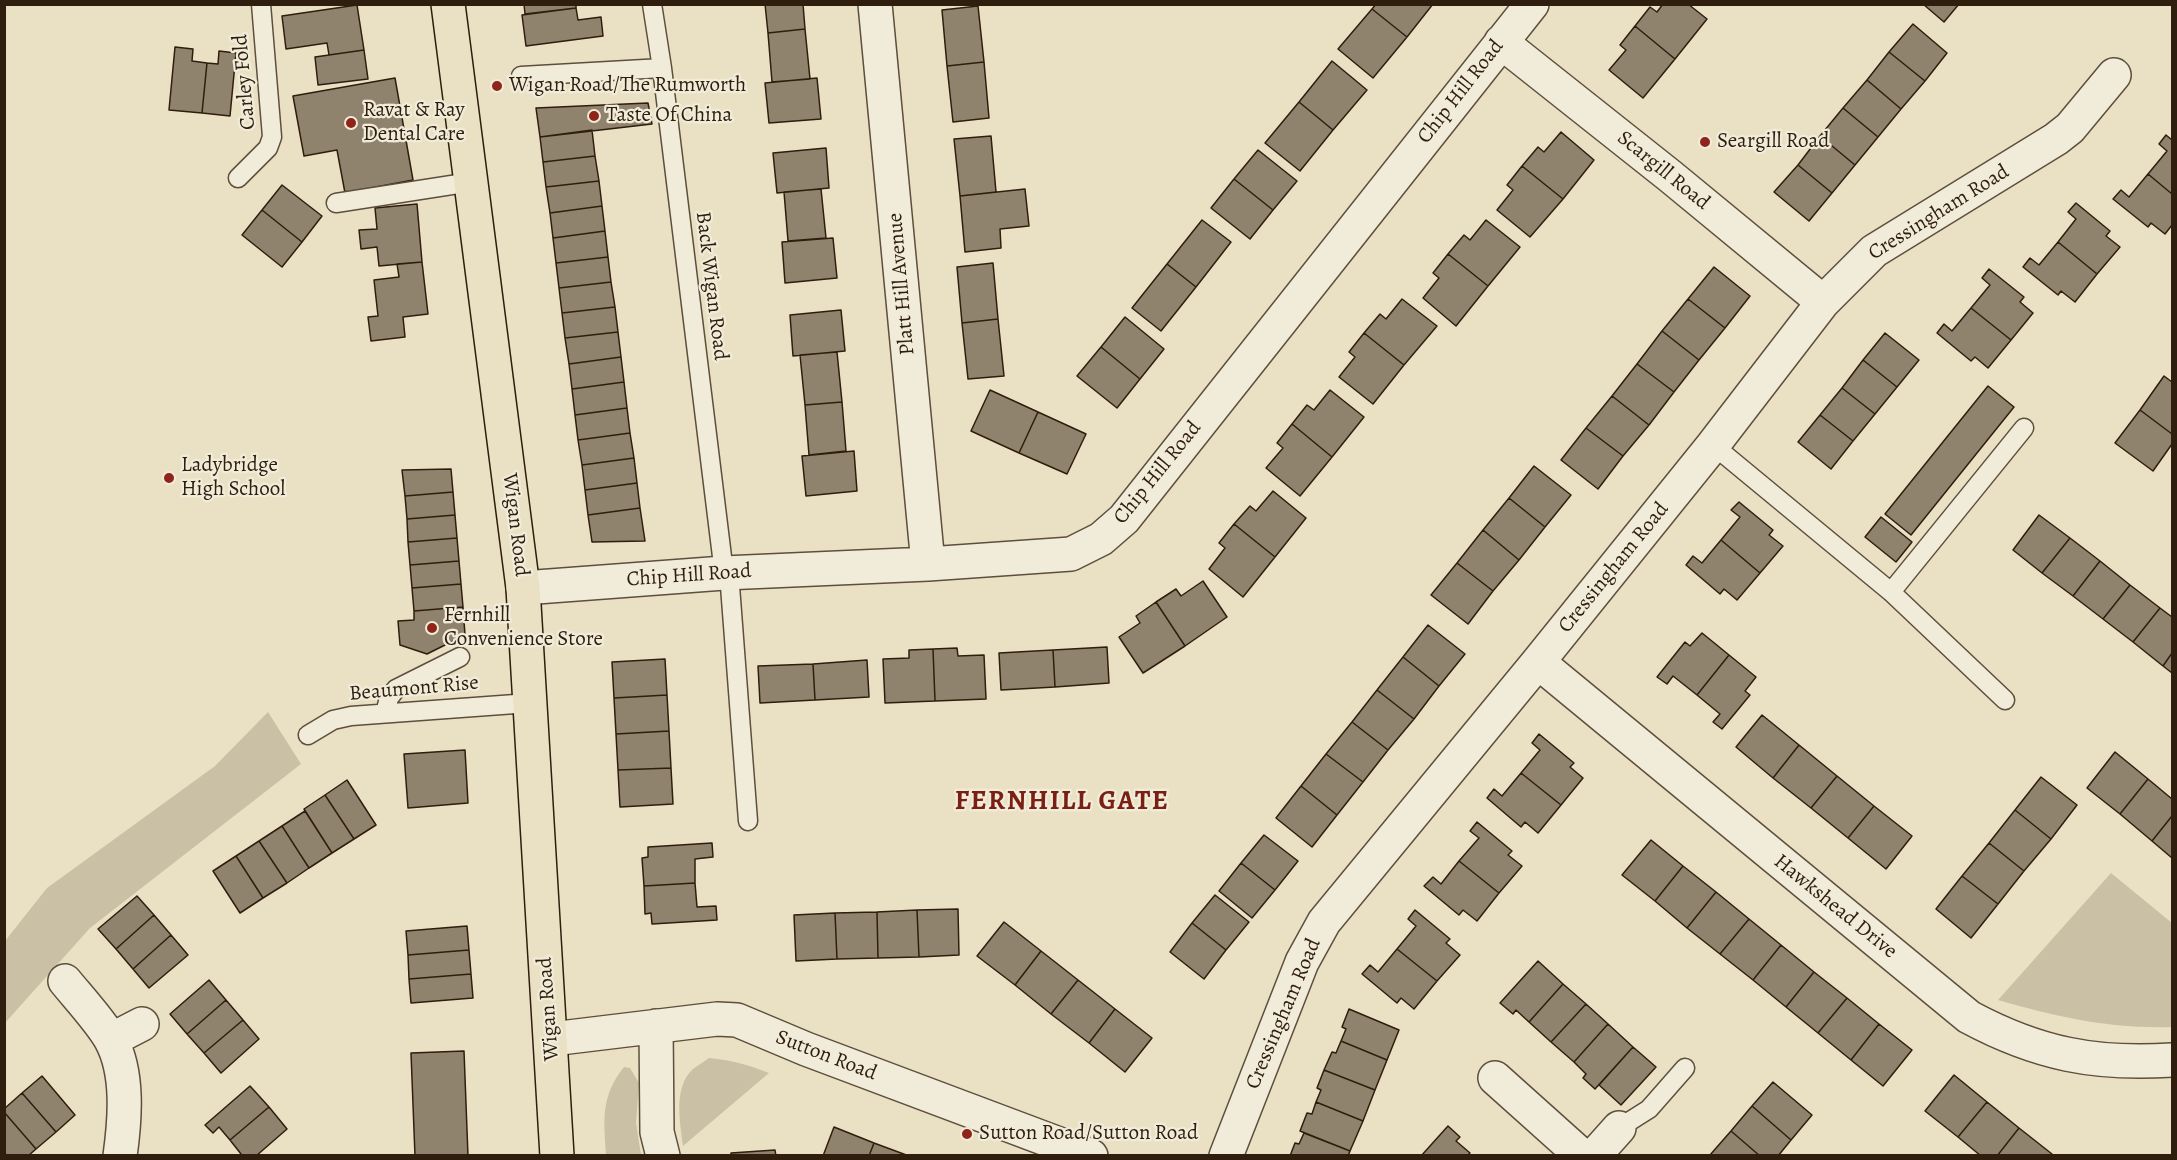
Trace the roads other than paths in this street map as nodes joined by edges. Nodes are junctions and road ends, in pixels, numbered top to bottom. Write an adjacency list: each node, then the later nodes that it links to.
1 (261, 4): 10 (lane, Carley Fold)
2 (448, 4): 11 (main road, Wigan Road)
3 (652, 4): 7 (lane, Back Wigan Road)
4 (875, 4): 16 (street, Platt Hill Avenue)
5 (1532, 4): 6 (street, Chip Hill Road)
6 (1501, 42): 13 (street, Scargill Road); 16 (street, Chip Hill Road)
7 (662, 68): 9 (lane); 17 (lane, Back Wigan Road)
8 (2114, 75): 13 (street, Cressingham Road)
9 (521, 76)
10 (238, 178)
11 (471, 182): 12 (lane); 18 (main road, Wigan Road)
12 (336, 204)
13 (1823, 302): 15 (street, Cressingham Road)
14 (2024, 428): 19 (lane)
15 (1713, 445): 19 (lane); 21 (street, Cressingham Road)
16 (928, 564): 17 (street, Chip Hill Road)
17 (727, 573): 18 (street, Chip Hill Road); 26 (lane, Back Wigan Road)
18 (523, 588): 23 (main road, Wigan Road)
19 (1891, 592): 22 (lane)
20 (460, 657): 24 (lane)
21 (1538, 662): 32 (street, Hawkshead Drive); 40 (street, Cressingham Road)
22 (2005, 700)
23 (529, 703): 24 (lane, Beaumont Rise); 30 (main road, Wigan Road)
24 (385, 713): 25 (lane, Beaumont Rise)
25 (308, 735)
26 (748, 821)
27 (65, 981): 31 (street)
28 (142, 1024): 31 (street)
29 (656, 1026): 30 (street, Sutton Road); 38 (street); 39 (street, Sutton Road)
30 (552, 1039): 37 (main road, Wigan Road)
31 (111, 1040): 36 (street)
32 (2172, 1060)
33 (1685, 1068): 35 (lane)
34 (1495, 1078): 41 (street)
35 (1619, 1128): 42 (street)
36 (120, 1155)
37 (557, 1155)
38 (663, 1155)
39 (1090, 1155)
40 (1226, 1155)
41 (1582, 1155)
42 (1594, 1155)

